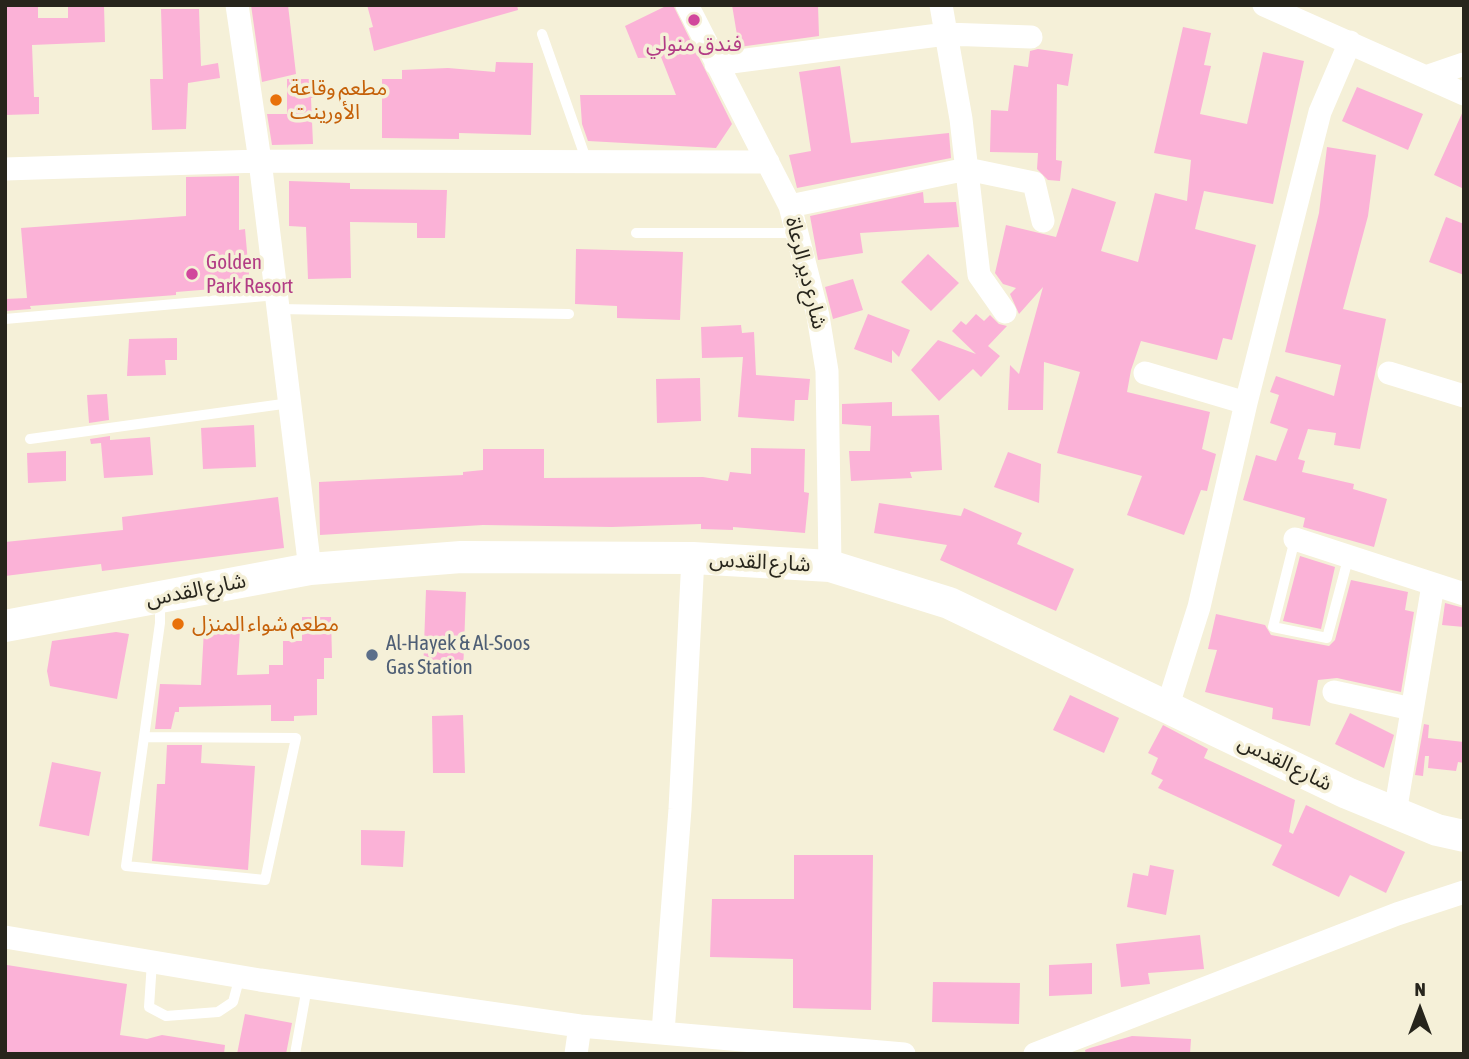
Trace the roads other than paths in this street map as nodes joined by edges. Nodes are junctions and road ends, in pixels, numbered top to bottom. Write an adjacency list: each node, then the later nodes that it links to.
1 (237, 5): 13 (street)
2 (687, 5): 9 (street, شارع دير الرعاة)
3 (941, 5): 6 (street)
4 (1264, 5): 8 (street)
5 (542, 34): 14 (lane)
6 (946, 34): 7 (street); 9 (street); 17 (street)
7 (1031, 37)
8 (1350, 42): 11 (street); 29 (street)
9 (716, 64): 15 (street, شارع دير الرعاة)
10 (1464, 64): 11 (street)
11 (1426, 77): 12 (street)
12 (1464, 93)
13 (260, 161): 14 (street); 16 (street); 22 (street)
14 (587, 162): 15 (street)
15 (768, 162): 18 (street, شارع دير الرعاة)
16 (5, 169)
17 (967, 169): 18 (street); 19 (street); 23 (street)
18 (790, 206): 21 (street, شارع دير الرعاة)
19 (1043, 221)
20 (636, 233): 21 (lane)
21 (797, 233): 35 (street, شارع دير الرعاة)
22 (278, 302): 24 (lane); 25 (lane); 30 (street)
23 (1005, 312)
24 (569, 314)
25 (5, 319)
26 (1145, 373): 29 (street)
27 (1389, 373): 28 (street)
28 (1464, 396)
29 (1246, 403): 42 (street)
30 (290, 404): 31 (lane); 36 (street)
31 (30, 439)
32 (1295, 539): 34 (street); 34 (lane)
33 (693, 558): 35 (main road, شارع القدس); 36 (main road, شارع القدس); 53 (street)
34 (1348, 559): 37 (street)
35 (830, 566): 42 (main road, شارع القدس)
36 (310, 569): 39 (main road, شارع القدس)
37 (1433, 585): 38 (street); 43 (street)
38 (1464, 594)
39 (160, 596): 40 (main road, شارع القدس); 44 (lane)
40 (5, 626)
41 (1334, 692): 43 (street)
42 (1168, 705): 45 (main road, شارع القدس)
43 (1412, 709): 45 (street)
44 (144, 737): 44 (lane)
45 (1395, 813): 46 (main road, شارع القدس)
46 (1464, 836)
47 (1464, 892): 57 (street)
48 (5, 937): 49 (street)
49 (152, 962): 50 (street); 50 (lane)
50 (240, 976): 51 (street)
51 (307, 987): 52 (street); 54 (lane)
52 (580, 1026): 53 (street); 55 (street)
53 (663, 1032): 56 (street)
54 (295, 1054)
55 (576, 1054)
56 (904, 1054)
57 (1035, 1054)

